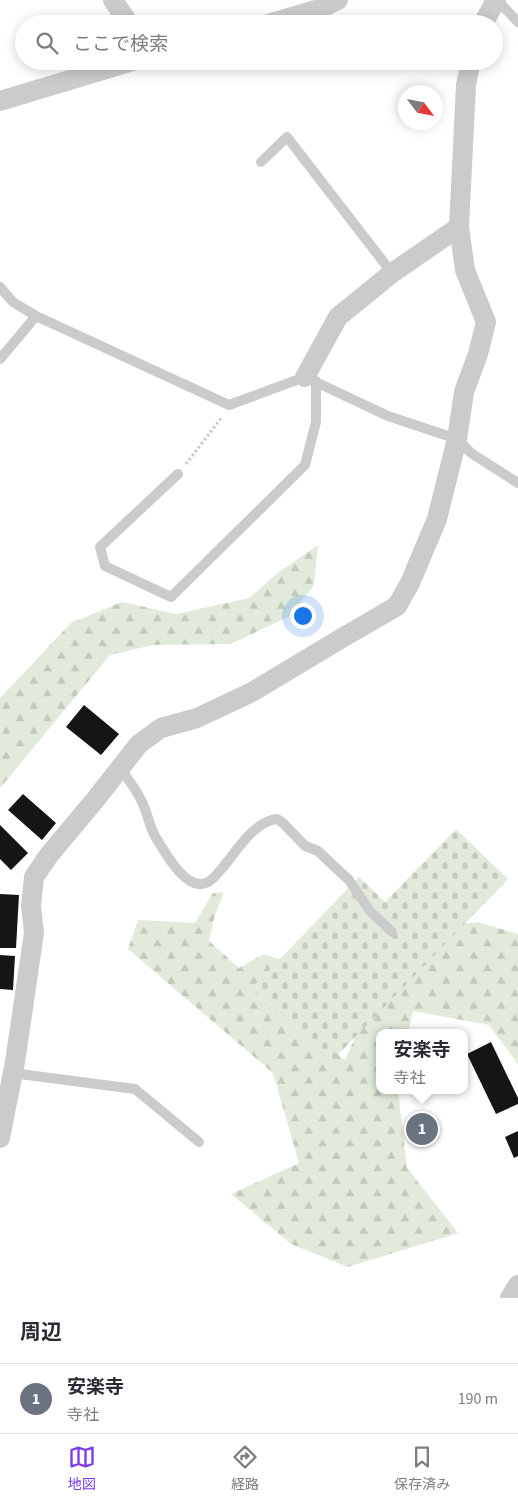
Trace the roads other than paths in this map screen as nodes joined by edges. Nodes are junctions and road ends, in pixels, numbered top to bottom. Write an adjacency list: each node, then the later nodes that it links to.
1 (113, 0): 4 (street)
2 (338, 0): 5 (street)
3 (496, 0): 6 (street); 7 (lane)
4 (123, 15)
5 (299, 15)
6 (488, 15)
7 (518, 22)
8 (102, 70): 10 (street)
9 (469, 70): 12 (street)
10 (0, 100)
11 (261, 162): 13 (lane)
12 (459, 227): 13 (street); 18 (street)
13 (392, 272): 17 (street)
14 (0, 287): 15 (lane)
15 (36, 316): 16 (lane); 17 (lane)
16 (0, 359)
17 (310, 379): 18 (lane); 19 (lane)
18 (457, 440): 20 (lane); 21 (street)
19 (178, 474)
20 (518, 483)
21 (120, 768): 22 (lane); 23 (street)
22 (392, 932)
23 (9, 1065): 24 (street); 25 (lane)
24 (0, 1138)
25 (199, 1142)
26 (518, 1285): 27 (street)
27 (510, 1298)

